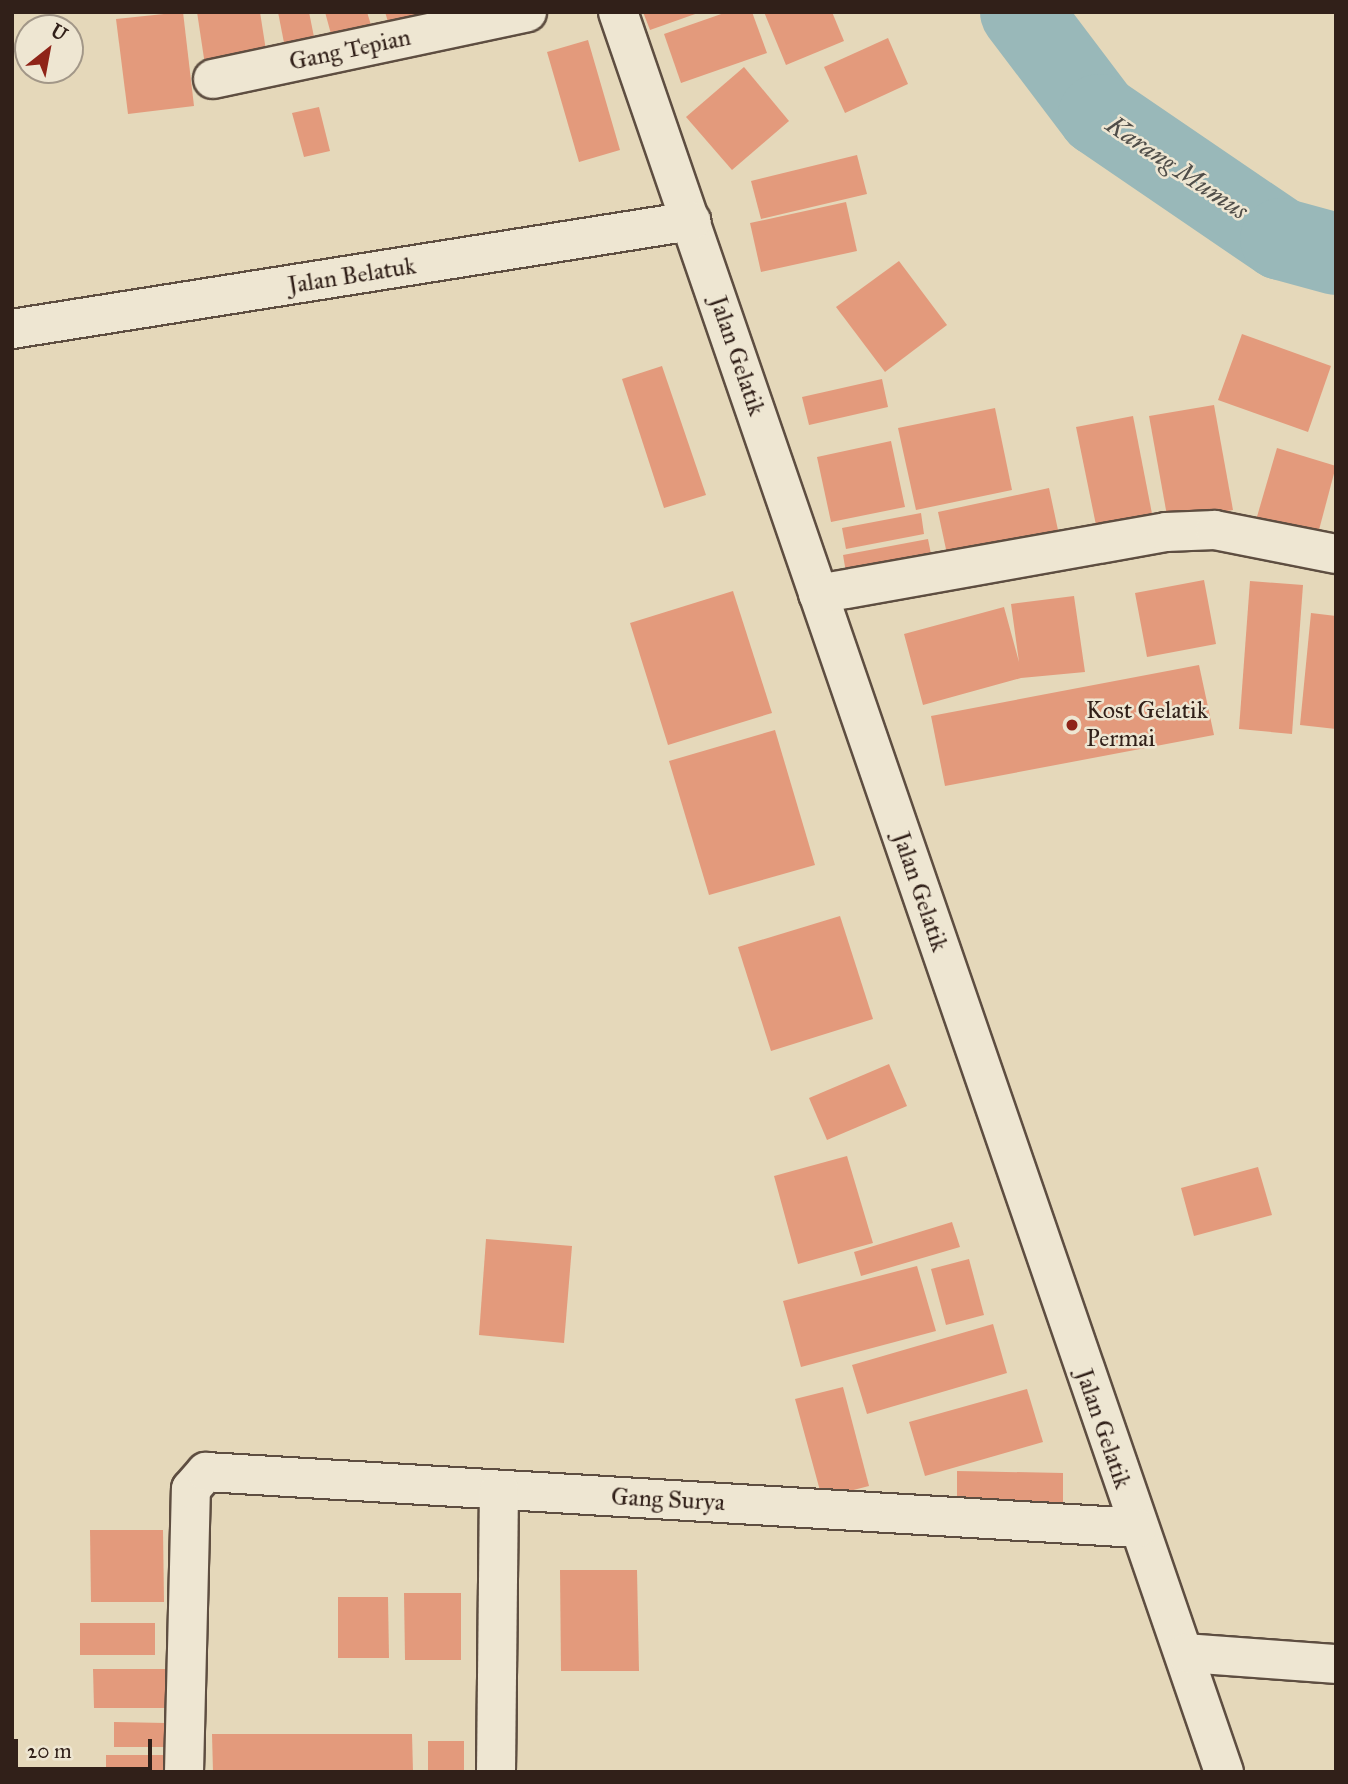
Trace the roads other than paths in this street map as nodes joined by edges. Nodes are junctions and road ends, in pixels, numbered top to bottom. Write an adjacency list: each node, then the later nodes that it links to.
1 (527, 12): 3 (street, Gang Tepian)
2 (618, 12): 4 (street, Jalan Gelatik)
3 (213, 79)
4 (691, 221): 5 (street, Jalan Belatuk); 7 (street, Jalan Gelatik)
5 (12, 330)
6 (1336, 554): 7 (street)
7 (818, 594): 9 (street, Jalan Gelatik)
8 (499, 1490): 9 (street, Gang Surya); 12 (street, Gang Surya); 13 (street)
9 (1137, 1528): 10 (street, Jalan Gelatik)
10 (1186, 1653): 11 (street); 14 (street, Jalan Gelatik)
11 (1336, 1664)
12 (184, 1772)
13 (496, 1772)
14 (1224, 1772)

